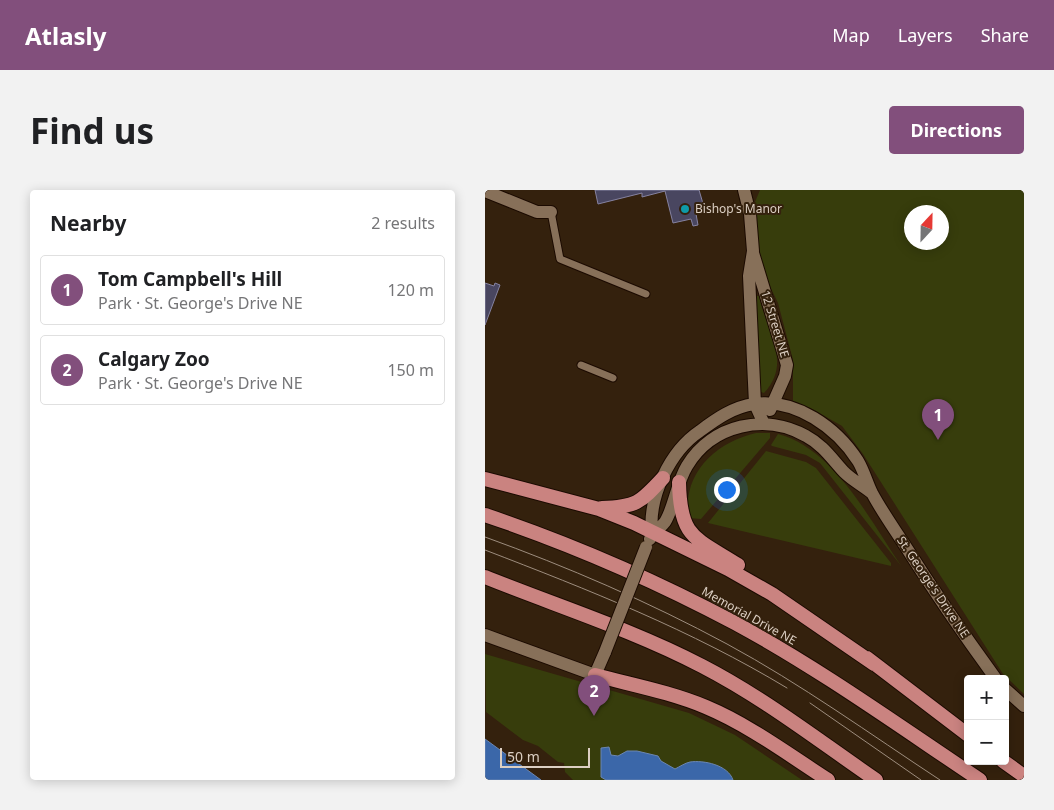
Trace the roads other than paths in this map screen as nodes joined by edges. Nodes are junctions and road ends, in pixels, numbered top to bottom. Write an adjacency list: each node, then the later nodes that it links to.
1 (745, 190): 4 (street, 12 Street NE)
2 (485, 191): 3 (street)
3 (551, 212): 5 (lane)
4 (753, 251): 8 (street, 12 Street NE); 9 (street, 12 Street NE)
5 (647, 294)
6 (581, 365): 7 (lane)
7 (613, 378)
8 (755, 404): 9 (street, St. George's Drive NE); 10 (street); 11 (street, St. George's Drive NE)
9 (772, 404): 10 (street, 12 Street NE); 14 (street, St. George's Drive NE)
10 (764, 424): 13 (street, St. George's Drive NE); 14 (street, St. George's Drive NE)
11 (663, 478): 15 (highway); 17 (street, St. George's Drive NE)
12 (485, 479): 15 (highway)
13 (679, 482): 17 (street, St. George's Drive NE); 20 (highway)
14 (872, 493): 22 (street, St. George's Drive NE)
15 (599, 509): 17 (highway)
16 (485, 515): 30 (highway, Memorial Drive NE)
17 (652, 533): 20 (highway); 21 (street, St. George's Drive NE, bridge)
18 (485, 577): 29 (highway)
19 (485, 635): 21 (street)
20 (874, 664): 25 (highway)
21 (595, 675): 28 (highway)
22 (993, 675)
23 (1009, 693): 24 (street)
24 (1024, 706)
25 (964, 732)
26 (1009, 765): 27 (highway)
27 (1024, 776)
28 (828, 780)
29 (876, 780)
30 (980, 780)

